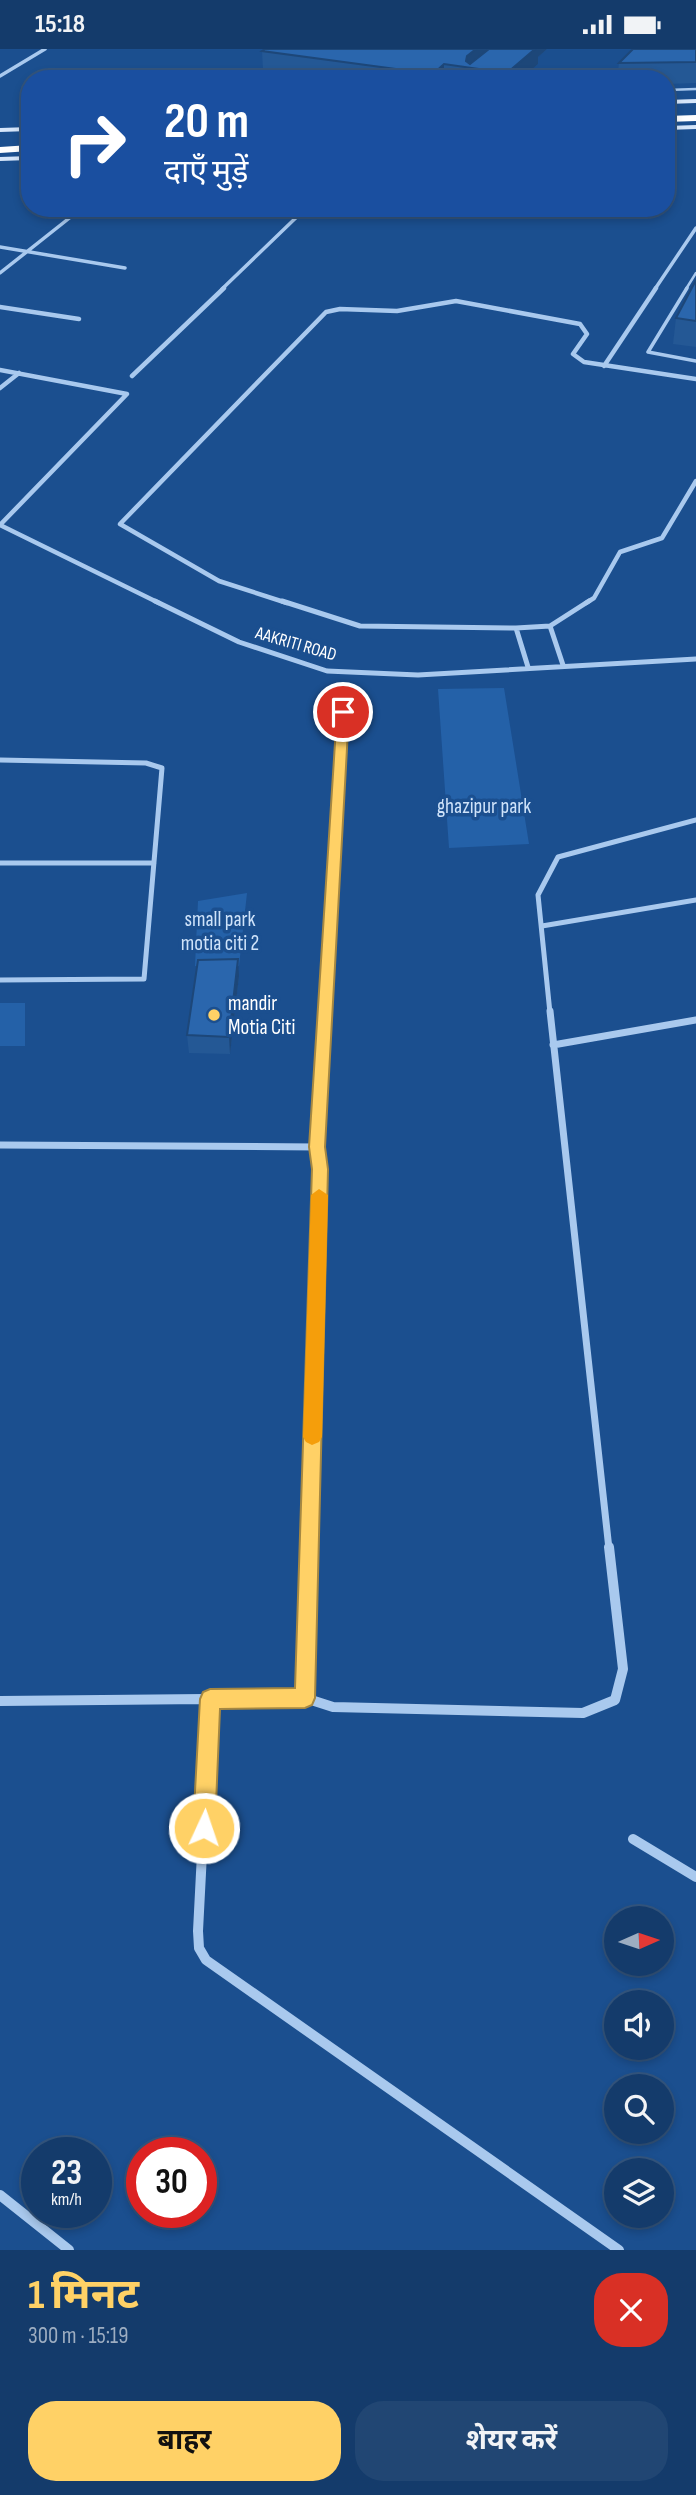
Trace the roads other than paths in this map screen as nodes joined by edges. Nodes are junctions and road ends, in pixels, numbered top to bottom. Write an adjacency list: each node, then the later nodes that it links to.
1 (44, 49): 2 (street)
2 (0, 76)
3 (696, 89): 4 (lane)
4 (675, 90)
5 (696, 101): 6 (street)
6 (675, 102)
7 (696, 108): 8 (highway)
8 (675, 109)
9 (696, 118): 10 (highway)
10 (675, 119)
11 (696, 127): 12 (street)
12 (675, 128)
13 (21, 129): 14 (street)
14 (0, 130)
15 (21, 139): 16 (highway)
16 (0, 140)
17 (21, 149): 18 (highway)
18 (0, 150)
19 (21, 158): 20 (street)
20 (0, 159)
21 (71, 217): 25 (street)
22 (297, 217): 35 (street)
23 (696, 228): 32 (street)
24 (0, 247): 25 (street)
25 (27, 252): 26 (street); 28 (street)
26 (125, 268)
27 (696, 272): 31 (lane)
28 (0, 273)
29 (0, 307): 30 (street)
30 (79, 319)
31 (696, 361)
32 (604, 366): 36 (street); 41 (street)
33 (0, 370): 34 (street)
34 (19, 373): 37 (street); 39 (street)
35 (132, 376)
36 (696, 379)
37 (0, 388)
38 (696, 481): 40 (street)
39 (0, 525): 44 (street, AAKRITI ROAD)
40 (550, 626): 41 (street); 43 (street)
41 (516, 628): 44 (street)
42 (696, 659): 43 (street, AAKRITI ROAD)
43 (563, 665): 44 (street, AAKRITI ROAD)
44 (528, 667)
45 (343, 712): 56 (street)
46 (0, 760): 49 (street)
47 (696, 820): 51 (street)
48 (0, 863): 49 (street)
49 (154, 863): 52 (street)
50 (696, 900): 51 (street)
51 (542, 926): 54 (street)
52 (0, 980)
53 (696, 1020): 54 (street)
54 (553, 1045): 57 (street)
55 (0, 1145): 56 (street)
56 (317, 1147): 57 (street)
57 (305, 1698): 58 (street)
58 (210, 1699): 59 (street); 64 (street)
59 (0, 1701)
60 (633, 1839): 61 (street)
61 (696, 1877)
62 (0, 2195): 63 (street)
63 (69, 2250)
64 (619, 2250)

